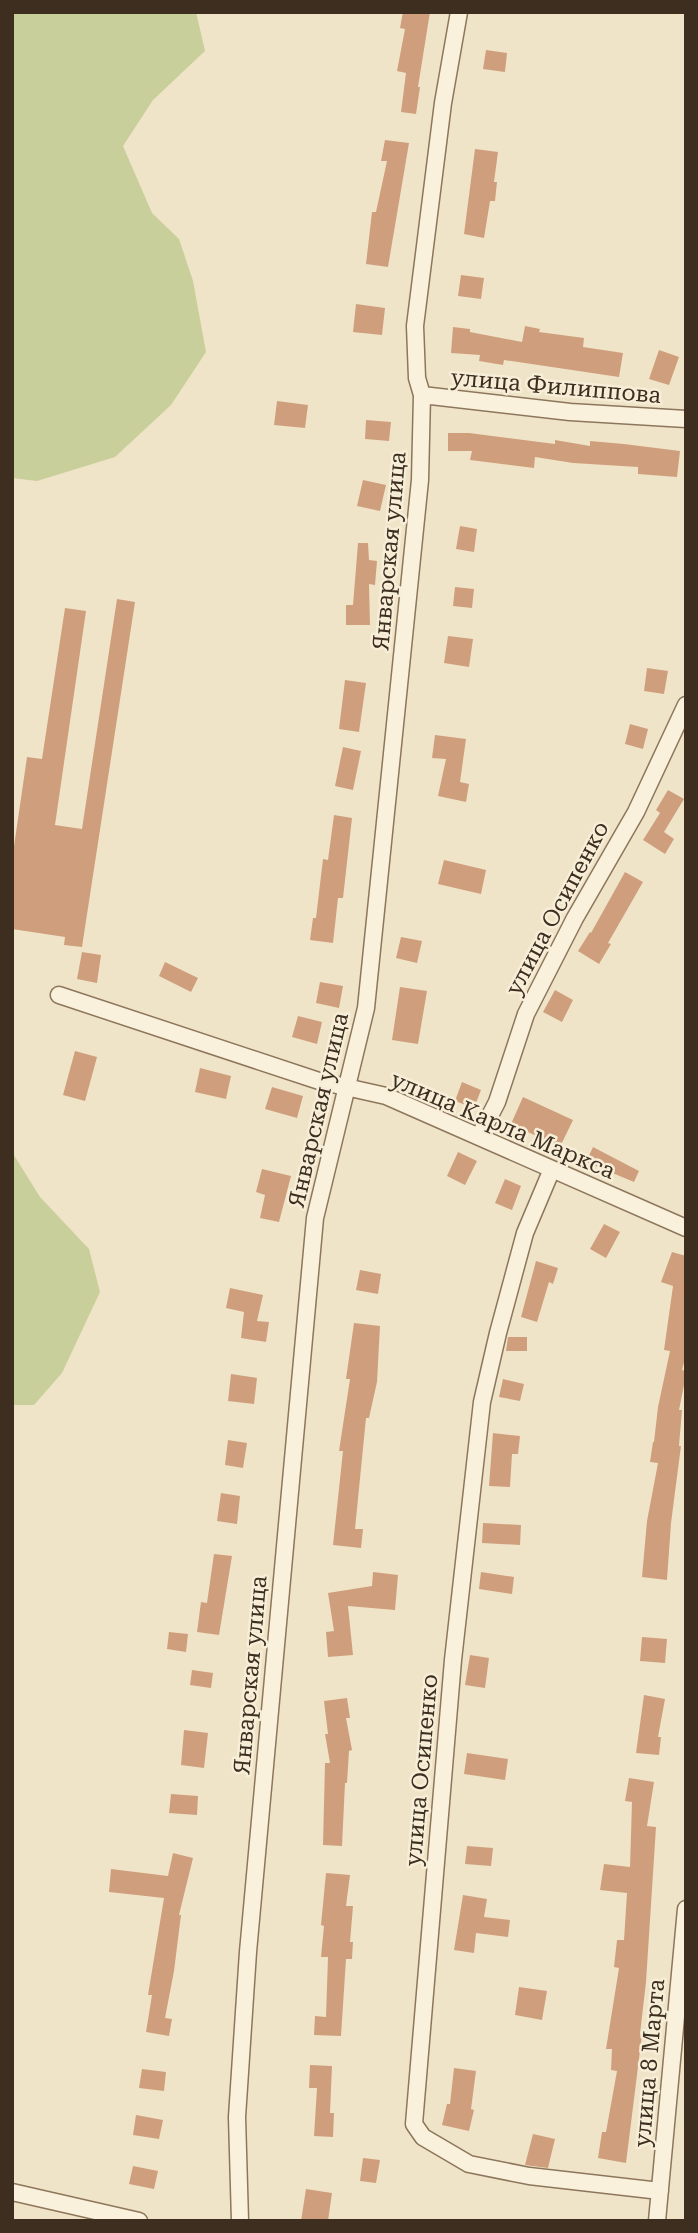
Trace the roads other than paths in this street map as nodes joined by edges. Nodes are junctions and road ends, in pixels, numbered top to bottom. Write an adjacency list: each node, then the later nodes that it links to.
1 (460, 12): 2 (street, Январская улица)
2 (422, 396): 3 (street, улица Филиппова); 6 (street, Январская улица)
3 (686, 419)
4 (686, 705): 7 (street, улица Осипенко)
5 (59, 995): 6 (street, улица Карла Маркса)
6 (348, 1087): 7 (street, улица Карла Маркса); 14 (street, Январская улица)
7 (479, 1137): 8 (street, улица Карла Маркса)
8 (552, 1169): 9 (street, улица Карла Маркса); 11 (street, улица Осипенко)
9 (686, 1228)
10 (686, 1909): 11 (street, улица 8 Марта)
11 (660, 2191): 15 (street, улица 8 Марта)
12 (12, 2192): 13 (street)
13 (139, 2221)
14 (240, 2221)
15 (657, 2221)

